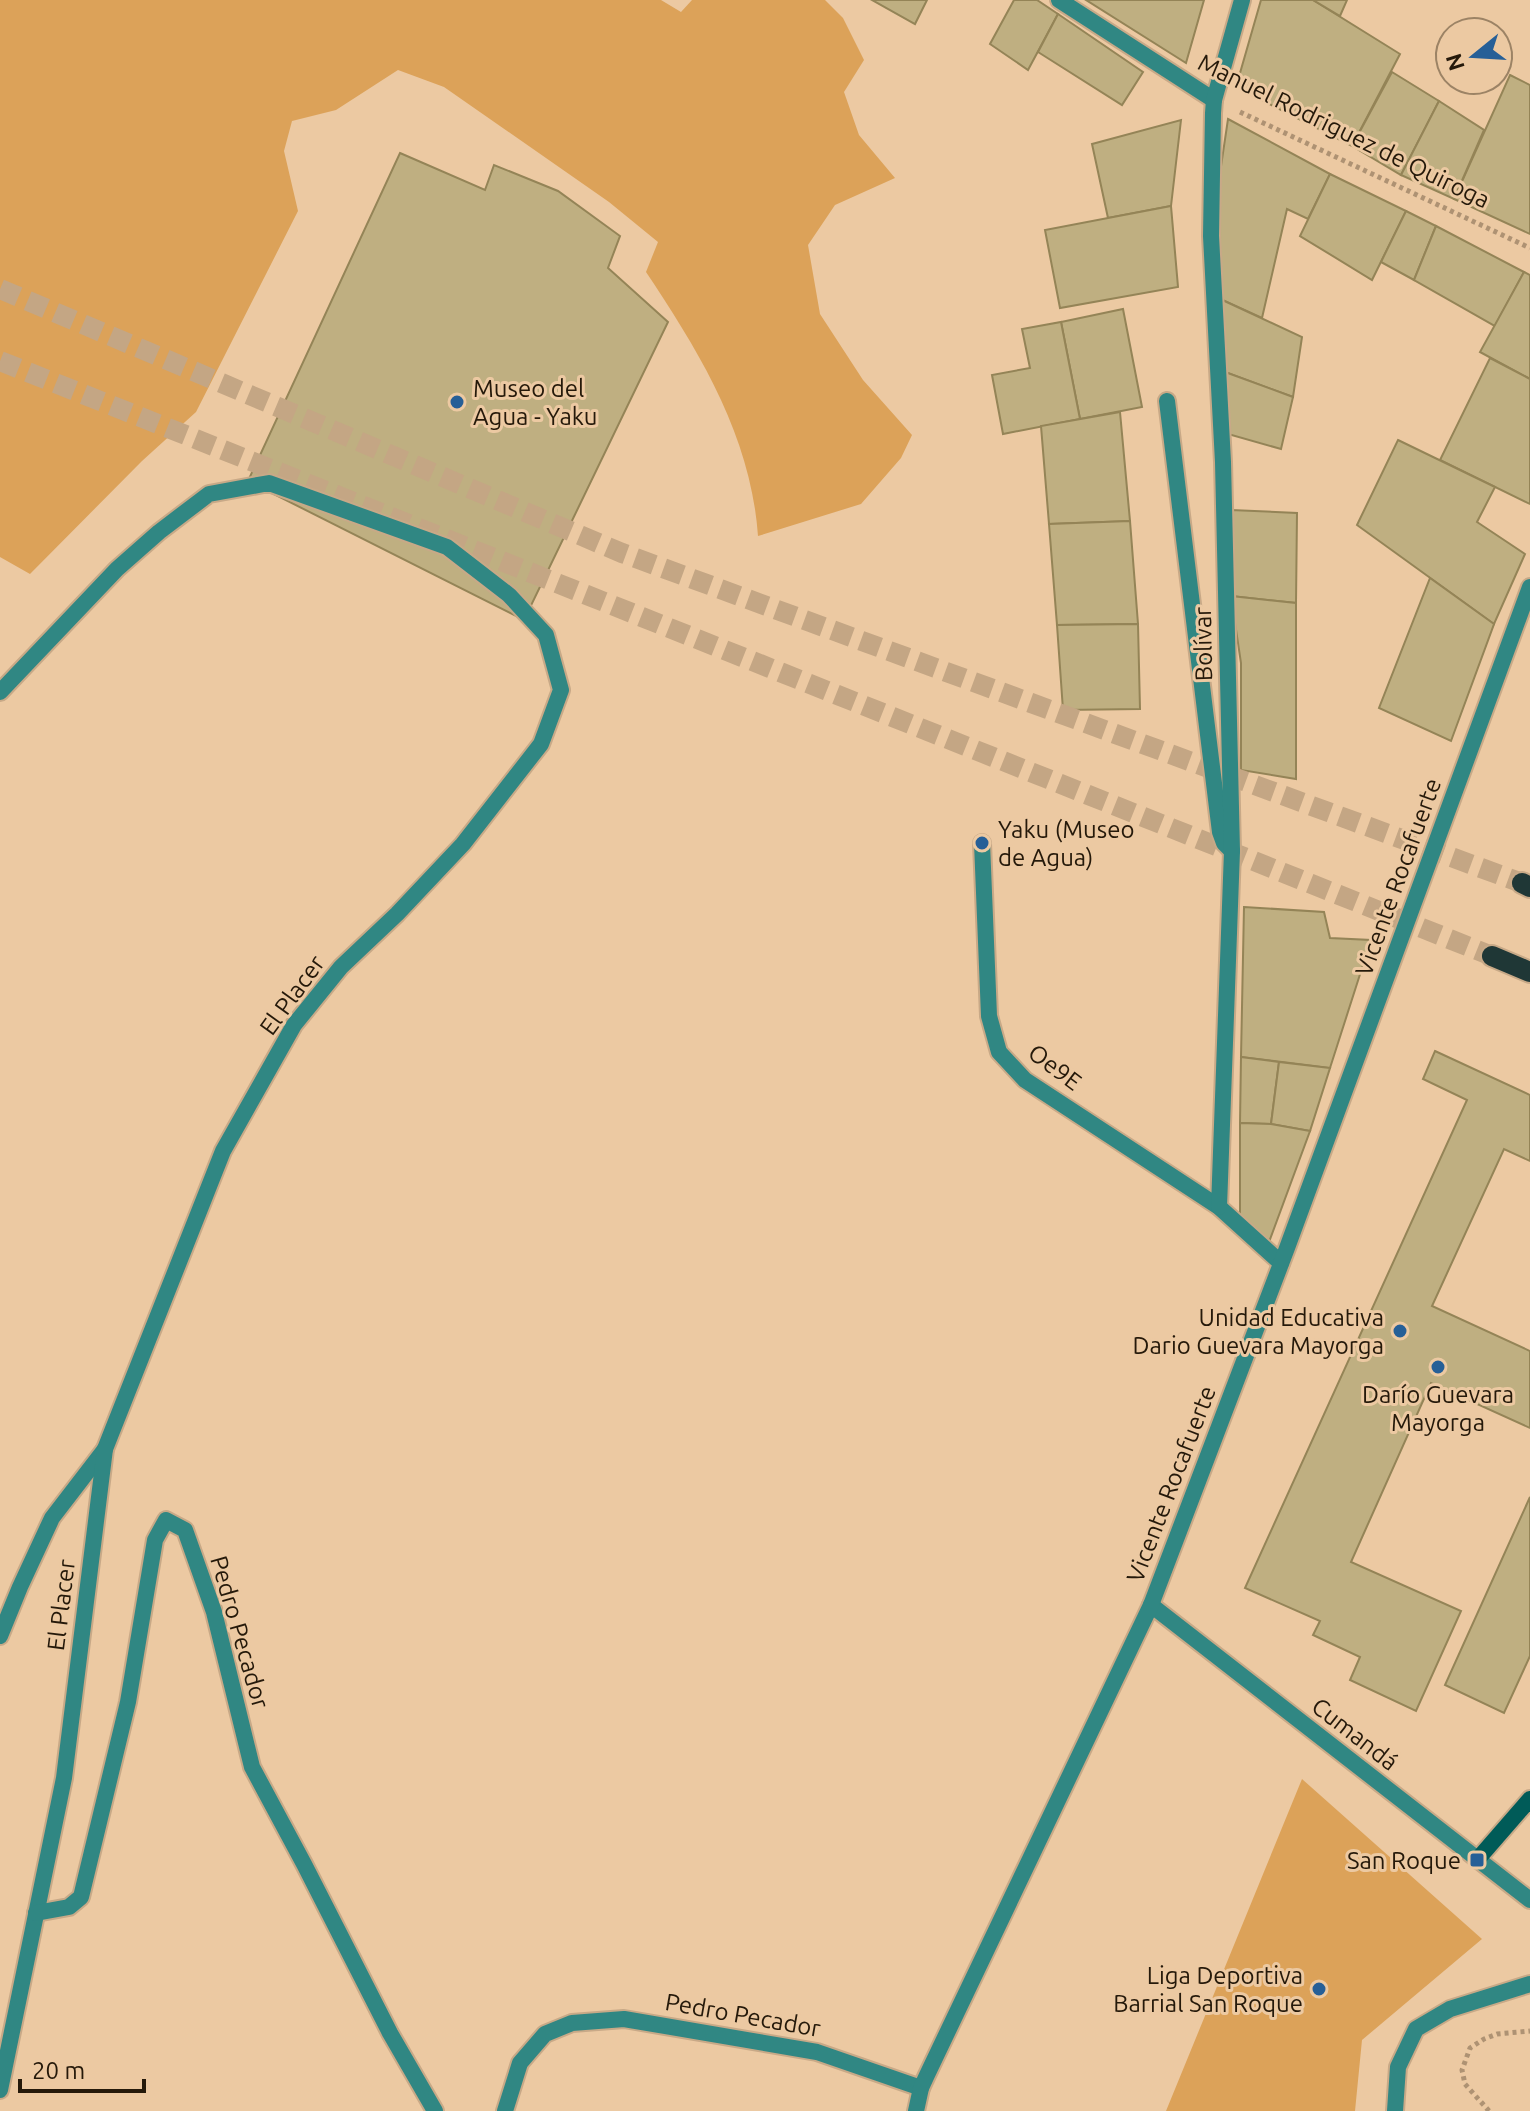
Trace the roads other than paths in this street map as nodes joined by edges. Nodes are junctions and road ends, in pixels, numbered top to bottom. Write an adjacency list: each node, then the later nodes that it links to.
1 (1059, 0): 3 (street, Manuel Rodriguez de Quiroga)
2 (1242, 0): 3 (street, Bolívar)
3 (1214, 100): 8 (street, Bolívar)
4 (1167, 401): 8 (street)
5 (1530, 587): 12 (street, Vicente Rocafuerte)
6 (0, 692): 13 (street, El Placer)
7 (982, 843): 11 (street, Oe9E)
8 (1232, 851): 11 (street, Bolívar)
9 (1492, 956): 10 (main road)
10 (1530, 972)
11 (1219, 1207): 12 (street)
12 (1281, 1263): 14 (street, Vicente Rocafuerte)
13 (105, 1449): 15 (street); 19 (street, El Placer)
14 (1151, 1605): 17 (street, Cumandá); 21 (street, Vicente Rocafuerte)
15 (0, 1636)
16 (1530, 1799): 17 (main road)
17 (1477, 1860): 18 (street, Cumandá)
18 (1530, 1900)
19 (36, 1913): 22 (street, El Placer); 23 (street, Pedro Pecador)
20 (1530, 1984): 26 (street)
21 (921, 2088): 24 (street, Pedro Pecador); 25 (street, Vicente Rocafuerte)
22 (0, 2090)
23 (435, 2111)
24 (505, 2111)
25 (916, 2111)
26 (1395, 2111)

